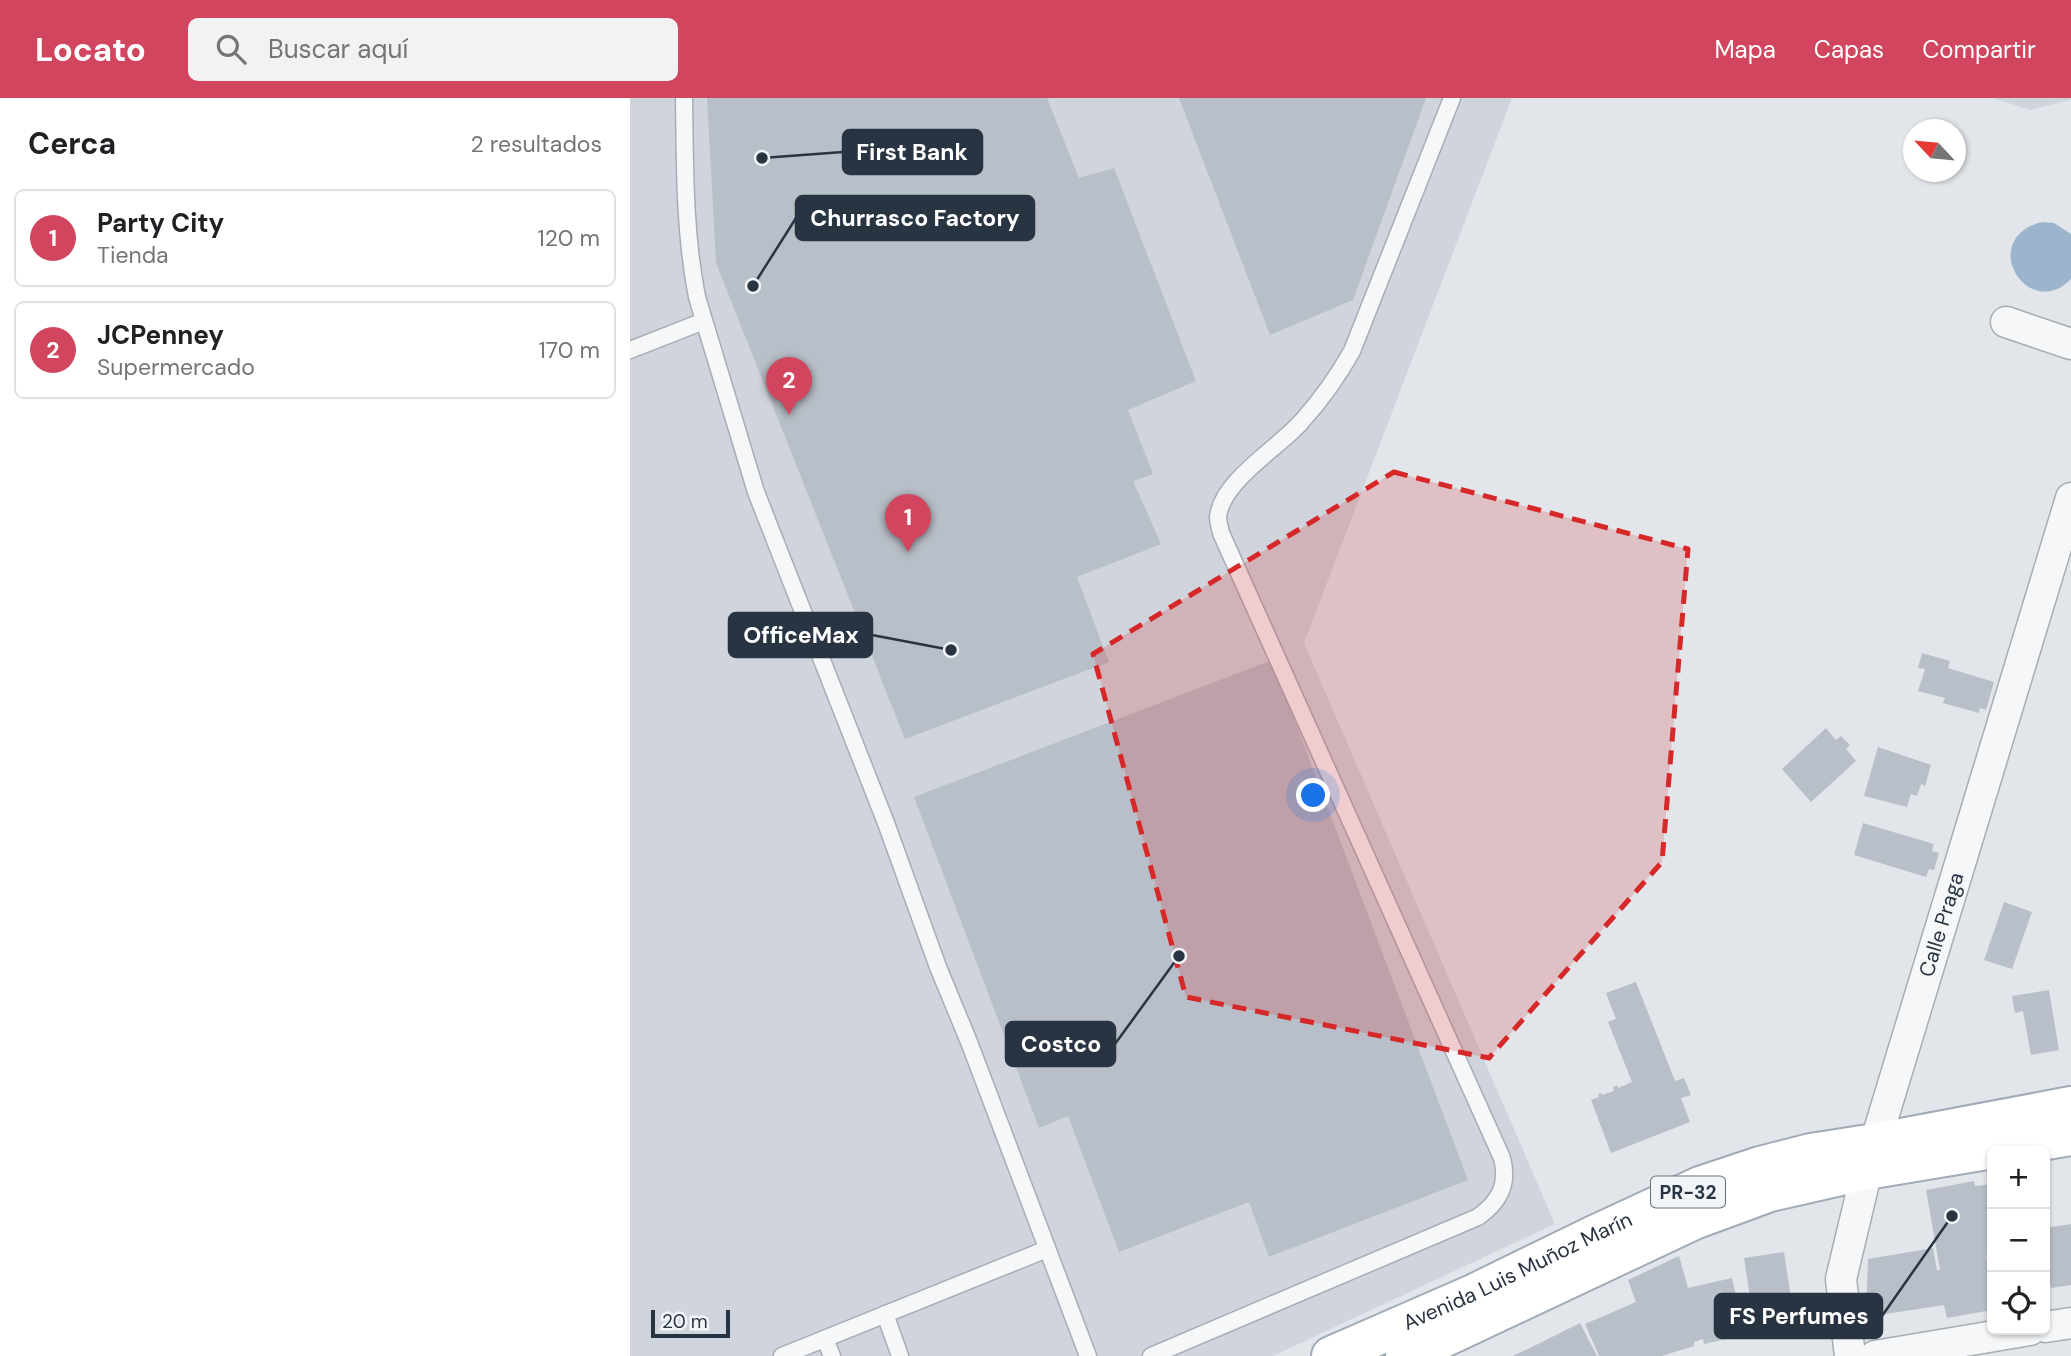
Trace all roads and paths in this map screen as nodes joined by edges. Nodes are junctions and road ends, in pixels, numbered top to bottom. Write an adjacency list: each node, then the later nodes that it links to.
1 (684, 98): 3 (lane)
2 (1452, 98): 21 (lane)
3 (704, 321): 6 (lane); 11 (lane)
4 (2006, 322): 5 (street)
5 (2071, 344)
6 (630, 350)
7 (2071, 498): 10 (street, Calle Praga)
8 (2071, 1106): 10 (main road, Avenida Luis Muñoz Marín / PR-32)
9 (2071, 1136): 10 (main road, Avenida Luis Muñoz Marín / PR-32)
10 (1871, 1157): 22 (main road, Avenida Luis Muñoz Marín / PR-32); 23 (main road, Avenida Luis Muñoz Marín / PR-32); 24 (street, Calle Praga)
11 (1047, 1249): 12 (lane); 20 (lane)
12 (885, 1314): 16 (lane); 19 (lane)
13 (2071, 1323): 14 (street)
14 (2050, 1326)
15 (2000, 1335): 25 (street)
16 (825, 1339): 17 (lane); 18 (lane)
17 (782, 1356)
18 (832, 1356)
19 (900, 1356)
20 (1088, 1356)
21 (1151, 1356)
22 (1331, 1356)
23 (1405, 1356)
24 (1850, 1356)
25 (1875, 1356)

